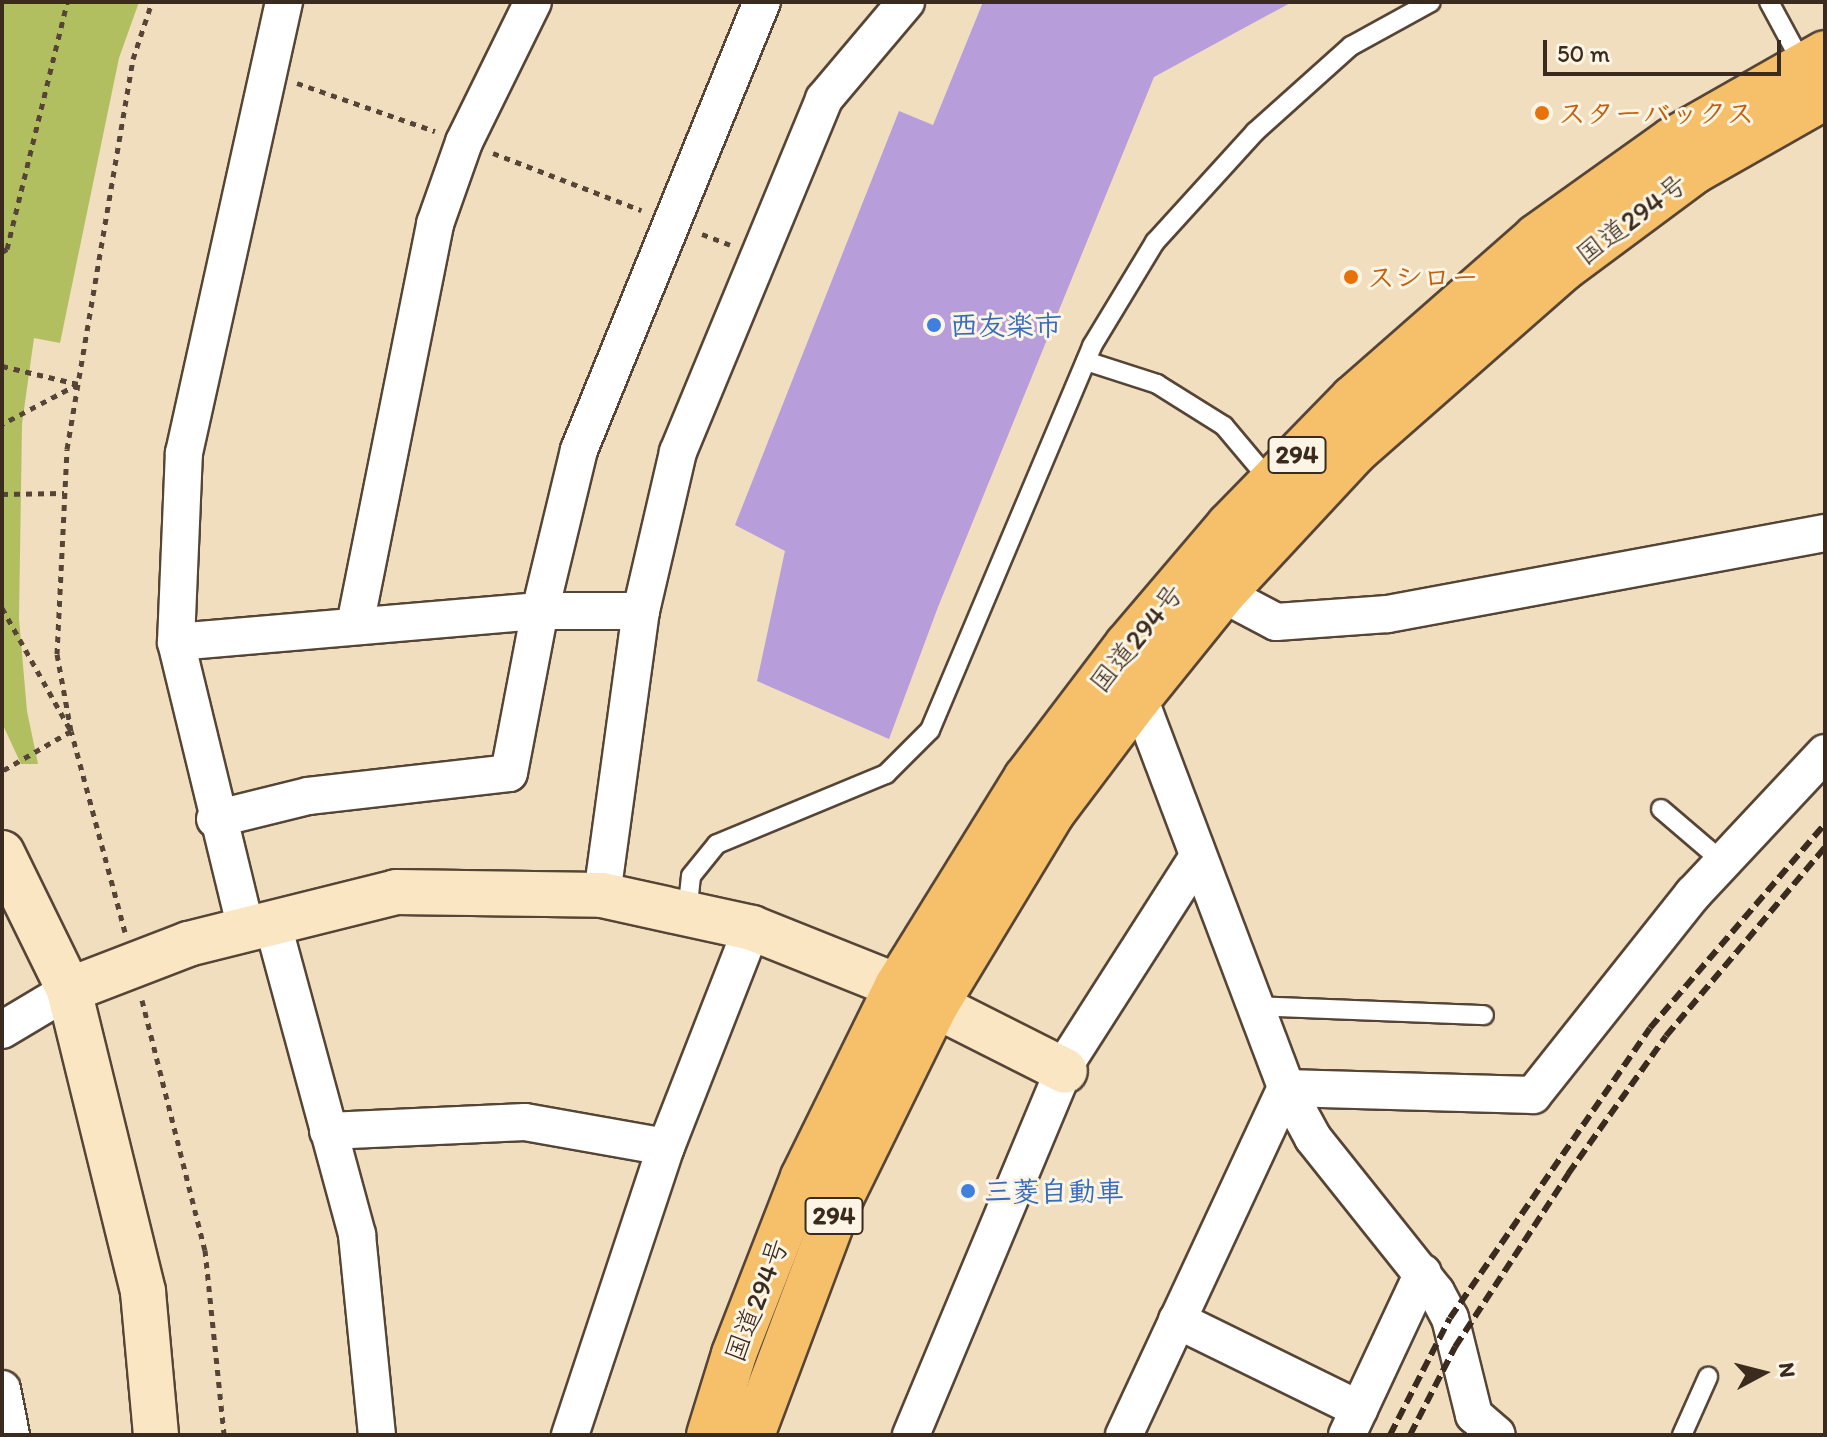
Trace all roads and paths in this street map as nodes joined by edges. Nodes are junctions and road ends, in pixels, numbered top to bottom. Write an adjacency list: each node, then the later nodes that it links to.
1 (67, 2): 13 (path)
2 (152, 2): 17 (path)
3 (284, 2): 10 (street)
4 (533, 2): 11 (street)
5 (762, 2): 12 (street)
6 (906, 2): 14 (street)
7 (1431, 2): 15 (lane)
8 (1769, 2): 9 (lane)
9 (1818, 71): 19 (highway, 国道294号 / 294); 23 (highway, 国道294号 / 294)
10 (266, 72): 11 (path); 28 (street)
11 (464, 142): 12 (path); 27 (street)
12 (671, 221): 14 (path); 25 (street)
13 (2, 252)
14 (760, 258): 26 (street)
15 (1086, 361): 19 (lane); 39 (lane)
16 (2, 366): 17 (path)
17 (78, 384): 18 (path); 20 (path)
18 (2, 424)
19 (1271, 482): 43 (highway, 国道294号 / 294)
20 (64, 493): 21 (path); 30 (path)
21 (2, 494)
22 (1825, 533): 23 (street)
23 (1223, 594): 29 (highway, 国道294号 / 294)
24 (2, 608): 30 (path)
25 (540, 611): 26 (street); 27 (street); 34 (street)
26 (641, 611): 38 (street)
27 (355, 625): 28 (street)
28 (176, 642): 34 (street)
29 (1139, 698): 36 (street); 45 (highway, 国道294号 / 294)
30 (71, 731): 32 (path); 42 (path)
31 (1825, 753): 37 (street)
32 (2, 771)
33 (1661, 809): 37 (lane)
34 (215, 819): 40 (street)
35 (2, 853): 44 (street)
36 (1198, 857): 46 (street); 49 (street)
37 (1723, 862): 50 (street)
38 (602, 895): 39 (street); 40 (street)
39 (687, 914): 41 (street)
40 (259, 927): 42 (street); 51 (street)
41 (752, 928): 43 (street); 52 (street)
42 (133, 962): 44 (street); 61 (path)
43 (897, 986): 45 (street); 64 (highway, 国道294号 / 294)
44 (69, 990): 48 (street); 60 (street)
45 (936, 1005): 49 (street); 65 (highway, 国道294号 / 294)
46 (1255, 1006): 47 (lane); 50 (street)
47 (1484, 1015)
48 (2, 1030)
49 (1065, 1071): 58 (street)
50 (1286, 1088): 53 (street); 54 (street)
51 (328, 1131): 52 (street); 62 (street)
52 (666, 1147): 63 (street)
53 (1423, 1273): 57 (street); 67 (street)
54 (1177, 1320): 57 (street); 66 (street)
55 (1708, 1377): 68 (lane)
56 (2, 1389): 59 (street)
57 (1353, 1422)
58 (920, 1432)
59 (11, 1435)
60 (156, 1435)
61 (224, 1435)
62 (377, 1435)
63 (570, 1435)
64 (709, 1435)
65 (752, 1435)
66 (1124, 1435)
67 (1497, 1435)
68 (1682, 1435)

